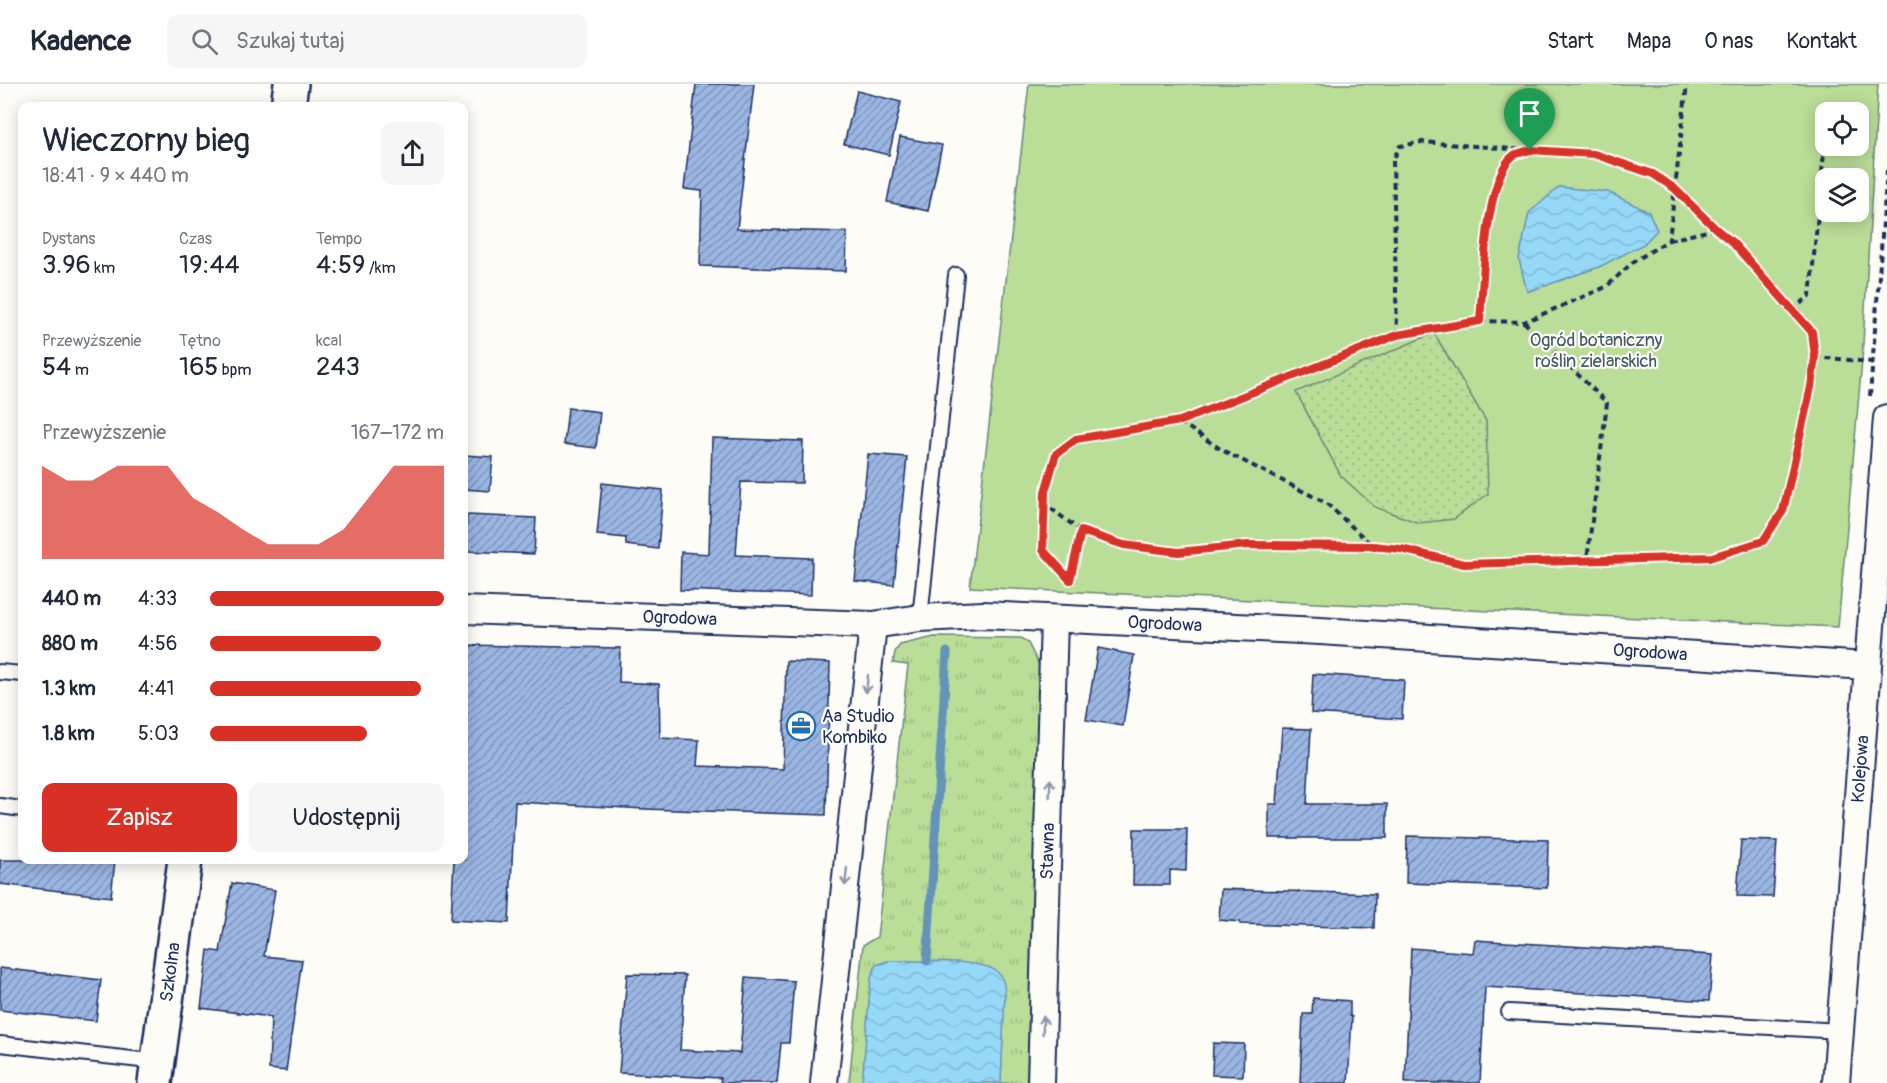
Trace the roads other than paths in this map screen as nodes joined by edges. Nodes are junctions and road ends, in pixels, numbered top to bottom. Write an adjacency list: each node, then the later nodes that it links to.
1 (291, 84): 2 (street)
2 (289, 102)
3 (956, 275): 6 (lane)
4 (1887, 418): 9 (street, Kolejowa)
5 (468, 610): 8 (street, Ogrodowa)
6 (921, 618): 7 (street, Ogrodowa); 8 (street, Ogrodowa)
7 (1054, 619): 9 (street, Ogrodowa); 20 (street, Stawna, one-way to 7)
8 (873, 625): 19 (street, one-way to 19)
9 (1868, 666): 16 (street, Kolejowa)
10 (0, 672): 11 (lane)
11 (18, 674)
12 (0, 806): 13 (lane)
13 (18, 808)
14 (183, 864): 18 (street, Szkolna)
15 (1509, 1012): 16 (lane)
16 (1841, 1031): 21 (street, Kolejowa)
17 (0, 1044): 18 (lane)
18 (157, 1073)
19 (824, 1083)
20 (1041, 1083)
21 (1836, 1083)

